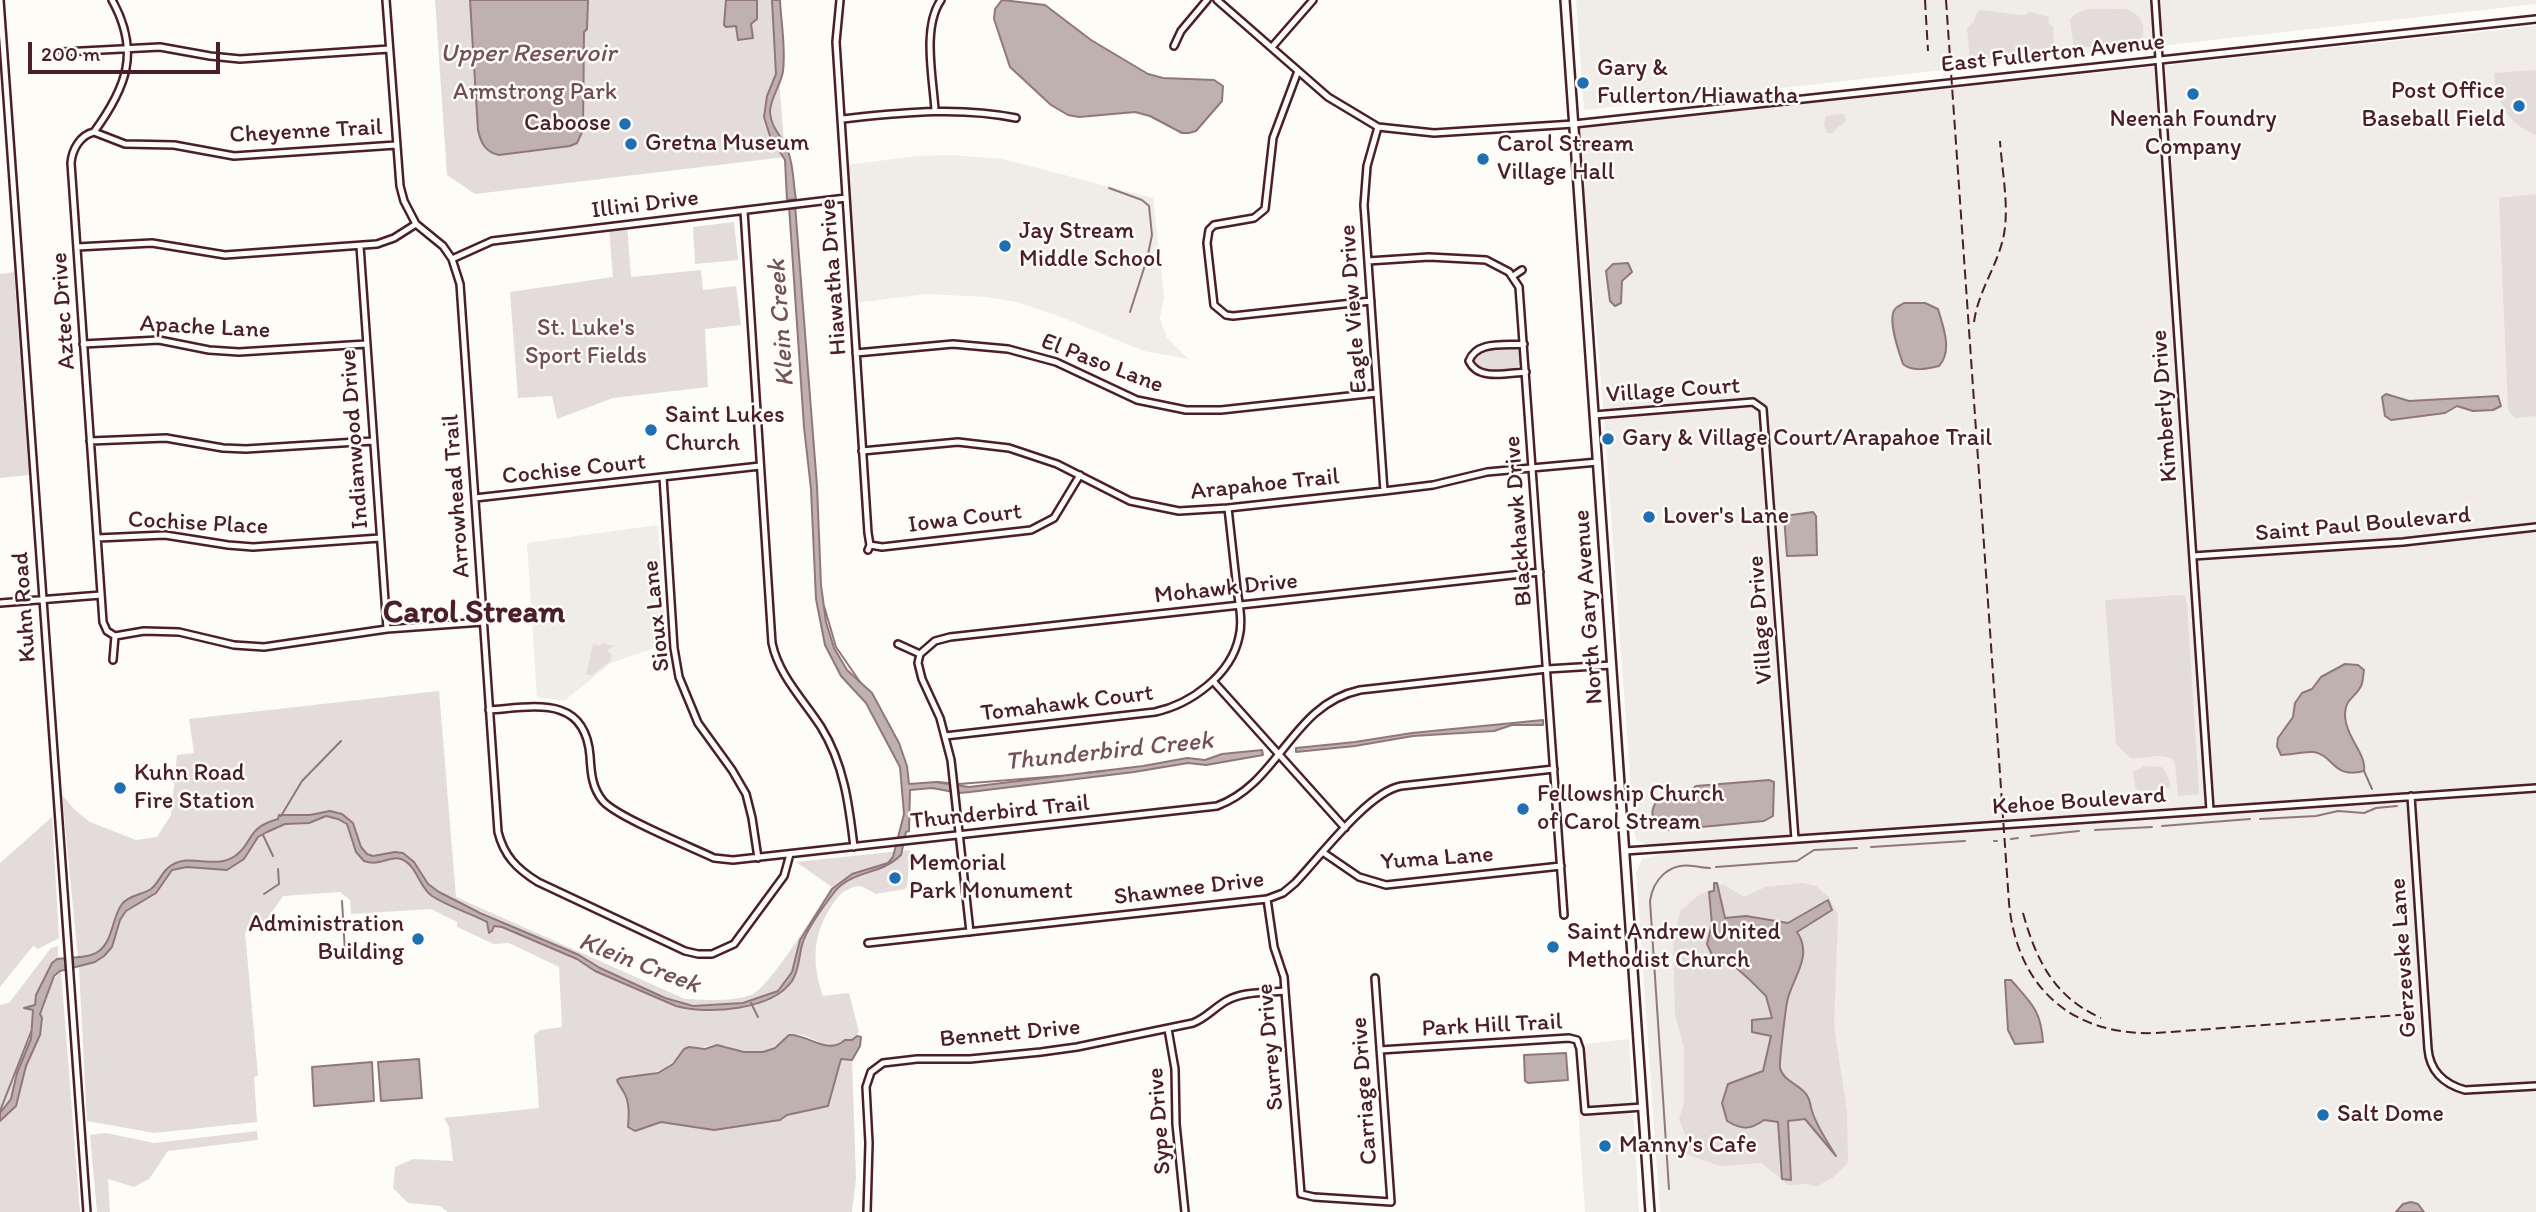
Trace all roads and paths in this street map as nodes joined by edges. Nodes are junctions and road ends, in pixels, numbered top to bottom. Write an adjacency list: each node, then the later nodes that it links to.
1 (0, 0): 24 (street, Kuhn Road)
2 (112, 0): 14 (street, Aztec Drive)
3 (386, 0): 15 (street, Arrowhead Trail)
4 (841, 0): 21 (street, Hiawatha Drive)
5 (940, 0): 19 (street)
6 (1207, 0): 12 (street)
7 (1217, 0): 13 (street)
8 (1313, 0): 13 (street)
9 (1565, 0): 22 (street, North Gary Avenue)
10 (2155, 0): 17 (street, Kimberly Drive)
11 (2536, 19): 17 (street, East Fullerton Avenue)
12 (1174, 46)
13 (1272, 47): 18 (street)
14 (127, 48): 15 (street); 16 (street); 26 (street, Aztec Drive)
15 (390, 49): 27 (street, Arrowhead Trail)
16 (63, 52)
17 (2158, 60): 22 (street, East Fullerton Avenue); 67 (street, Kimberly Drive)
18 (1298, 71): 23 (street); 30 (street)
19 (935, 110): 20 (street); 21 (street)
20 (1016, 118)
21 (841, 119): 28 (street, Hiawatha Drive)
22 (1574, 124): 23 (street); 51 (street, North Gary Avenue)
23 (1378, 127): 38 (street, Eagle View Drive)
24 (10, 128): 25 (street); 70 (street, Kuhn Road)
25 (1, 130)
26 (94, 132): 27 (street, Cheyenne Trail); 36 (street, Aztec Drive)
27 (396, 145): 33 (street, Arrowhead Trail)
28 (846, 198): 29 (street, Illini Drive); 47 (street, Hiawatha Drive)
29 (744, 211): 37 (street, Illini Drive); 56 (street)
30 (1262, 212): 31 (street); 34 (street)
31 (1269, 218)
32 (1203, 222): 34 (street)
33 (416, 224): 35 (street); 37 (street, Arrowhead Trail)
34 (1211, 229): 42 (street)
35 (359, 246): 36 (street); 45 (street, Indianwood Drive)
36 (77, 247): 44 (street, Aztec Drive)
37 (452, 259): 61 (street, Arrowhead Trail)
38 (1368, 261): 40 (street); 41 (street, Eagle View Drive)
39 (1522, 270): 40 (street)
40 (1513, 276): 46 (street, Blackhawk Drive)
41 (1371, 301): 42 (street); 49 (street, Eagle View Drive)
42 (1220, 311): 43 (street)
43 (1214, 319)
44 (83, 344): 45 (street, Apache Lane); 52 (street, Aztec Drive)
45 (366, 344): 53 (street, Indianwood Drive)
46 (1524, 344): 48 (street, Blackhawk Drive); 48 (street)
47 (856, 353): 49 (street, El Paso Lane); 54 (street, Hiawatha Drive)
48 (1526, 372): 57 (street, Blackhawk Drive)
49 (1377, 393): 60 (street, Eagle View Drive)
50 (1754, 402): 51 (street, Village Court); 91 (street, Village Drive)
51 (1594, 415): 55 (street, North Gary Avenue)
52 (90, 441): 53 (street); 64 (street, Aztec Drive)
53 (373, 441): 65 (street, Indianwood Drive)
54 (862, 451): 58 (street, Arapahoe Trail); 66 (street, Hiawatha Drive)
55 (1598, 462): 57 (street, Arapahoe Trail); 79 (street, North Gary Avenue)
56 (760, 466): 59 (street, Cochise Court); 92 (street)
57 (1532, 466): 60 (street, Arapahoe Trail); 68 (street, Blackhawk Drive)
58 (1080, 475): 62 (street, Arapahoe Trail); 66 (street, Iowa Court)
59 (663, 477): 61 (street, Cochise Court); 96 (street, Sioux Lane)
60 (1384, 491): 62 (street, Arapahoe Trail)
61 (475, 498): 73 (street, Arrowhead Trail)
62 (1228, 508): 72 (street, Tomahawk Court)
63 (2536, 527): 67 (street, Saint Paul Boulevard)
64 (97, 538): 65 (street, Cochise Place); 69 (street, Aztec Drive)
65 (380, 538): 74 (street, Indianwood Drive)
66 (869, 548)
67 (2193, 556): 88 (street, Kimberly Drive)
68 (1540, 572): 72 (street, Mohawk Drive); 80 (street, Blackhawk Drive)
69 (101, 595): 70 (street); 75 (street, Aztec Drive)
70 (42, 600): 71 (street); 109 (street, Kuhn Road)
71 (0, 603)
72 (1239, 606): 77 (street, Mohawk Drive); 81 (street, Tomahawk Court)
73 (483, 622): 74 (street); 82 (street, Arrowhead Trail)
74 (387, 629): 75 (street)
75 (115, 636): 78 (street)
76 (898, 644): 77 (street)
77 (920, 653): 83 (street)
78 (113, 660)
79 (1612, 665): 80 (street, Thunderbird Trail); 93 (street, North Gary Avenue)
80 (1547, 669): 84 (street, Thunderbird Trail); 85 (street, Blackhawk Drive)
81 (1213, 681): 83 (street, Tomahawk Court); 84 (street)
82 (489, 710): 95 (street, Arrowhead Trail); 96 (street, Thunderbird Trail)
83 (946, 736): 90 (street)
84 (1279, 754): 89 (street); 90 (street, Thunderbird Trail)
85 (1554, 769): 89 (street, Shawnee Drive); 97 (street, Blackhawk Drive)
86 (2536, 788): 87 (street, Kehoe Boulevard)
87 (2411, 796): 88 (street, Kehoe Boulevard); 106 (street, Gerzevske Lane)
88 (2210, 810): 91 (street, Kehoe Boulevard)
89 (1345, 828): 94 (street, Shawnee Drive)
90 (959, 835): 92 (street, Thunderbird Trail); 100 (street)
91 (1795, 839): 93 (street, Kehoe Boulevard)
92 (854, 847): 95 (street, Thunderbird Trail)
93 (1625, 851): 107 (street, North Gary Avenue)
94 (1324, 853): 97 (street, Yuma Lane); 98 (street, Shawnee Drive)
95 (790, 854): 96 (street, Thunderbird Trail)
96 (758, 858)
97 (1561, 866): 99 (street, Blackhawk Drive)
98 (1267, 899): 100 (street, Shawnee Drive); 103 (street, Surrey Drive)
99 (1564, 915)
100 (970, 932): 101 (street, Shawnee Drive)
101 (868, 943)
102 (1375, 978): 105 (street, Carriage Drive)
103 (1286, 991): 104 (street, Bennett Drive); 108 (street, Surrey Drive)
104 (1168, 1029): 110 (street, Bennett Drive); 111 (street, Sype Drive)
105 (1380, 1051): 107 (street, Park Hill Trail); 108 (street, Carriage Drive)
106 (2536, 1086)
107 (1643, 1107): 112 (street, North Gary Avenue)
108 (1391, 1202)
109 (87, 1212)
110 (867, 1212)
111 (1185, 1212)
112 (1650, 1212)

